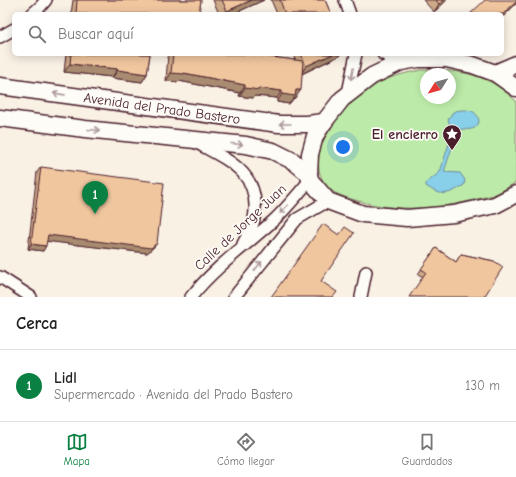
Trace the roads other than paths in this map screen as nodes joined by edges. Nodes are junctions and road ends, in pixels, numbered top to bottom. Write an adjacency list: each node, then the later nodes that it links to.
1 (46, 0): 3 (street)
2 (345, 0): 4 (street)
3 (34, 12)
4 (349, 12)
5 (12, 30): 6 (street)
6 (0, 37)
7 (356, 56): 14 (street, one-way to 14)
8 (387, 56): 9 (street)
9 (400, 62): 11 (main road); 14 (main road)
10 (516, 64): 11 (main road)
11 (495, 73): 13 (main road)
12 (0, 86): 16 (main road, Avenida del Prado Bastero, one-way to 12)
13 (516, 88)
14 (348, 93): 16 (main road)
15 (0, 118): 17 (main road, Avenida del Prado Bastero, one-way to 17)
16 (324, 122): 18 (main road)
17 (191, 140): 18 (main road, Avenida del Prado Bastero, one-way to 18); 23 (street)
18 (310, 177): 20 (main road, Avenida del Prado Bastero); 23 (street, Calle de Jorge Juan, one-way to 23)
19 (516, 194): 21 (main road)
20 (328, 201): 21 (main road); 28 (street, one-way to 20)
21 (495, 205): 22 (main road)
22 (516, 207)
23 (241, 247): 27 (street, Calle de Jorge Juan)
24 (366, 272): 29 (street)
25 (0, 277): 26 (street)
26 (31, 297)
27 (191, 297)
28 (234, 297)
29 (361, 297)

